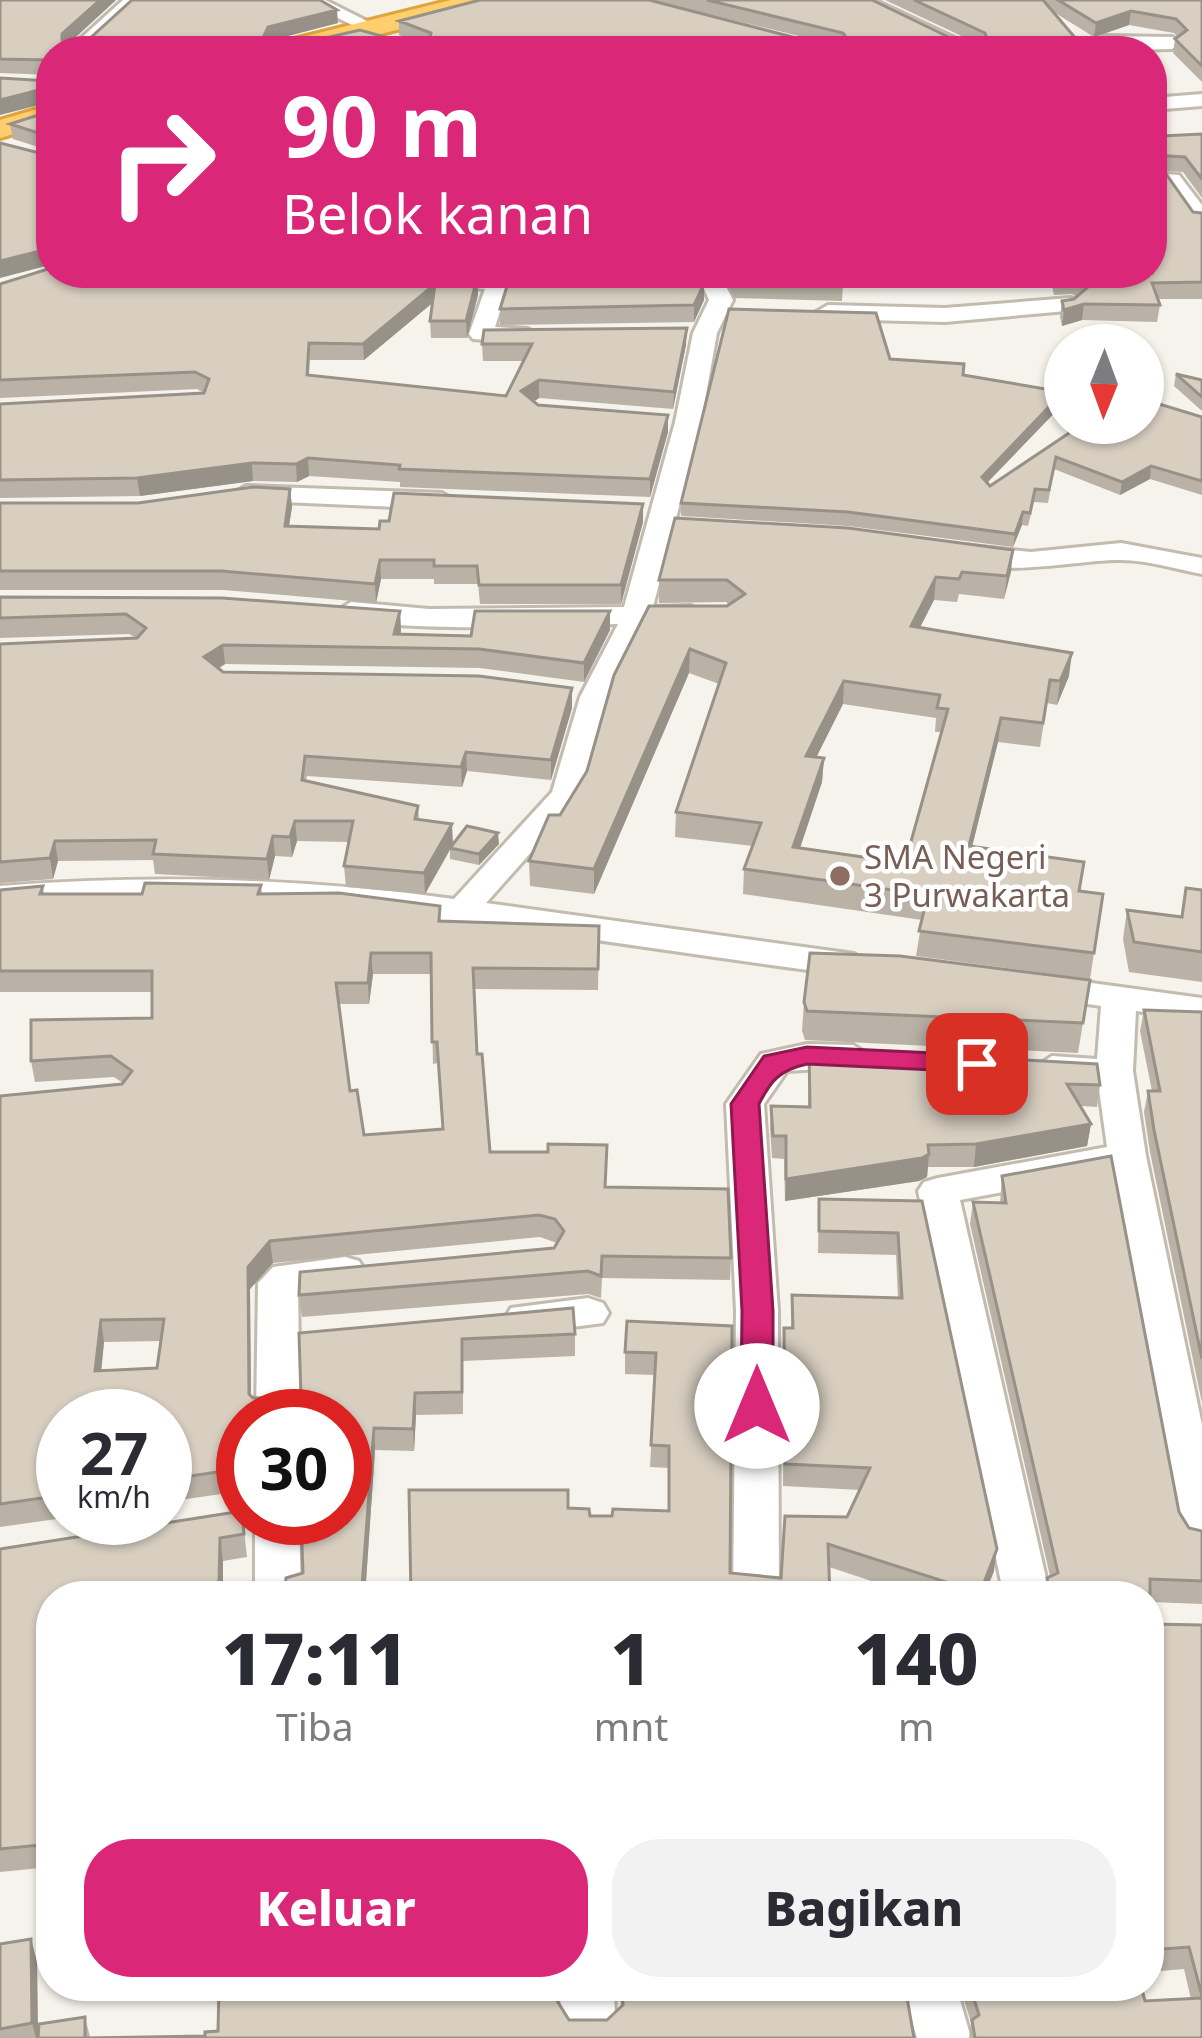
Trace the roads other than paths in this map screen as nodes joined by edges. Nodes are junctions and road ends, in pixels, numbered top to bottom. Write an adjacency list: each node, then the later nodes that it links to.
1 (133, 0): 7 (street)
2 (351, 0): 5 (street)
3 (483, 0): 6 (highway)
4 (859, 0): 9 (street)
5 (318, 4): 6 (street)
6 (374, 34): 8 (highway)
7 (93, 36)
8 (363, 36)
9 (939, 36)
10 (1167, 43): 11 (street)
11 (1172, 43)
12 (1202, 100): 13 (street)
13 (1167, 103)
14 (36, 123): 15 (highway)
15 (4, 141)
16 (1202, 177): 17 (street)
17 (1167, 179)
18 (1167, 184): 19 (street)
19 (1202, 220)
20 (495, 288): 24 (street)
21 (719, 288): 30 (street)
22 (1070, 305): 23 (street)
23 (791, 311)
24 (554, 336)
25 (226, 494): 26 (street)
26 (479, 502)
27 (941, 550): 28 (street)
28 (1202, 566)
29 (328, 609): 30 (street)
30 (637, 613): 31 (street); 33 (street)
31 (726, 616)
32 (0, 896): 33 (street)
33 (460, 912): 34 (street)
34 (896, 969)
35 (1007, 983): 36 (street)
36 (1120, 996): 37 (street); 40 (street)
37 (1202, 1009)
38 (885, 1058): 51 (street)
39 (1023, 1066): 40 (street)
40 (1114, 1072): 41 (street)
41 (1127, 1156): 48 (street); 52 (street)
42 (383, 1268): 46 (street)
43 (588, 1313): 44 (street)
44 (493, 1321)
45 (326, 1335): 46 (street)
46 (279, 1339): 47 (street)
47 (278, 1389)
48 (1202, 1534)
49 (278, 1545): 50 (street)
50 (278, 1581)
51 (756, 1581)
52 (1024, 1581)
53 (933, 2001): 54 (street)
54 (944, 2038)

